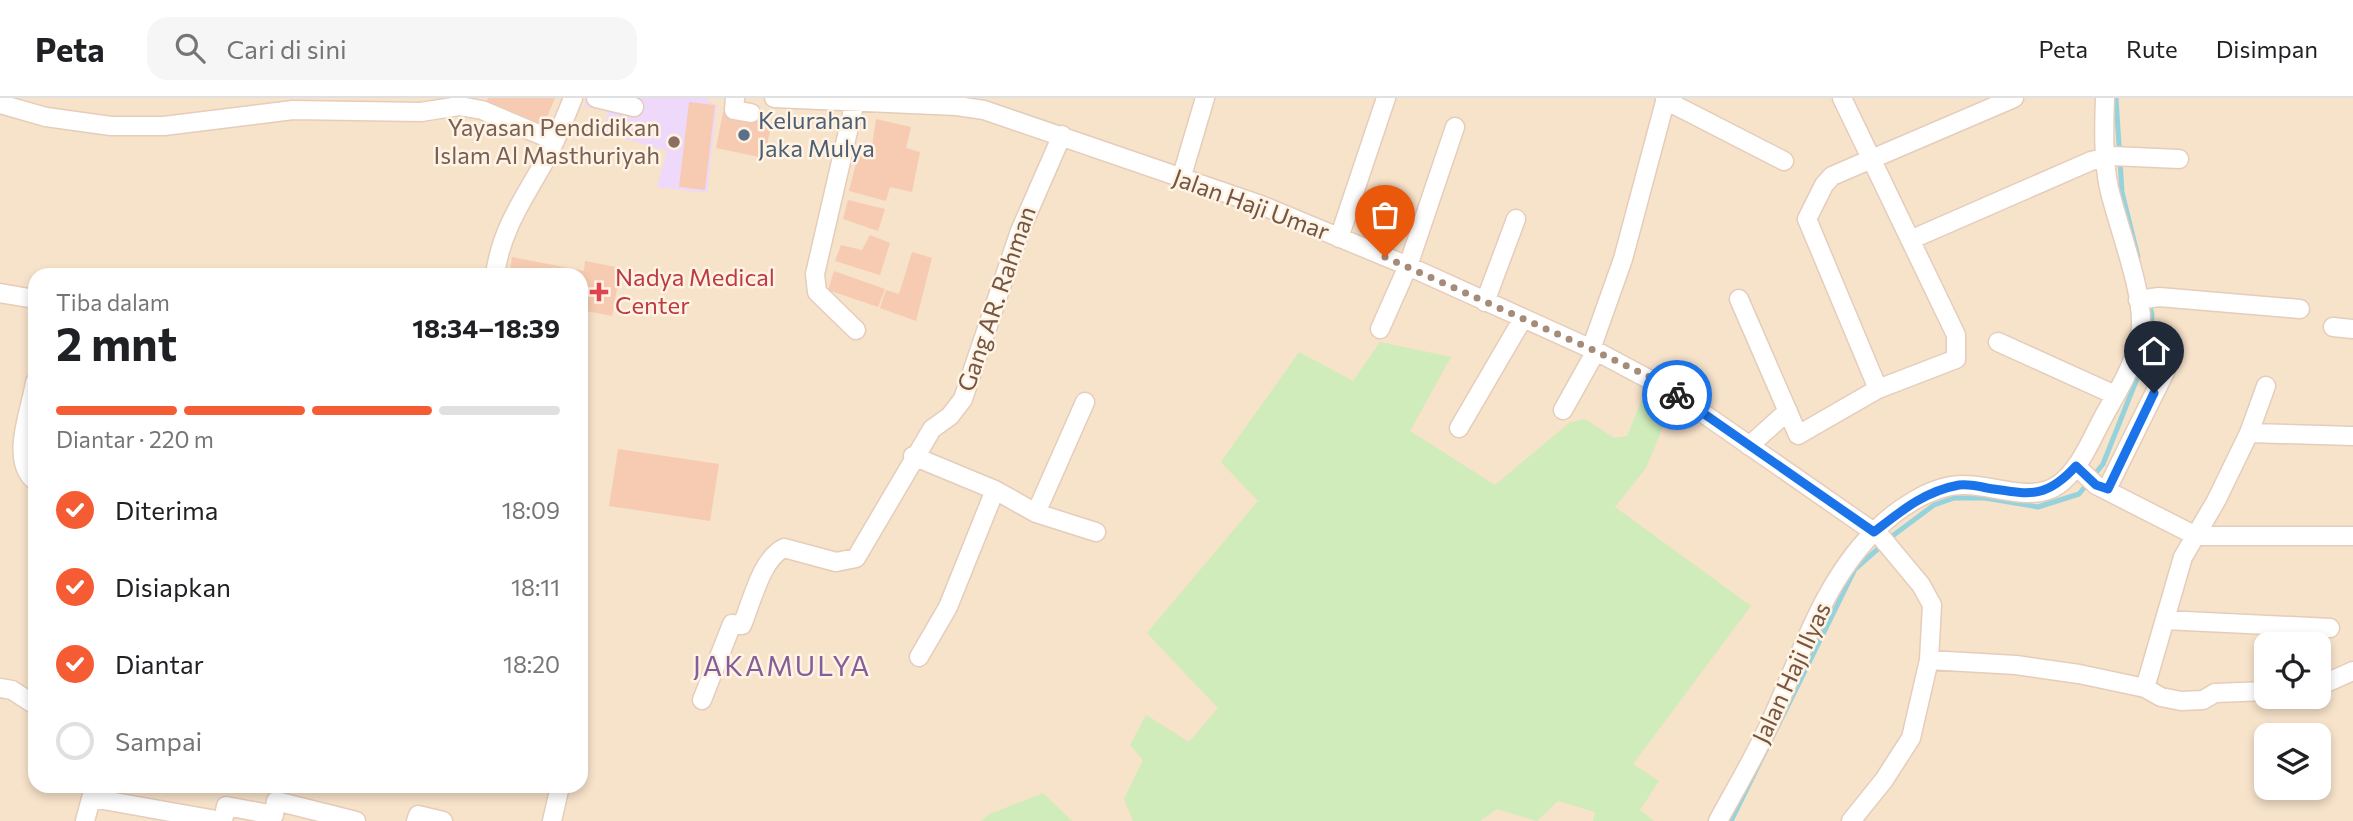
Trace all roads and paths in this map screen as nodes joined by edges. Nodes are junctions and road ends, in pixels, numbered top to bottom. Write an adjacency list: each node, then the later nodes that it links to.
1 (573, 98): 17 (street)
2 (596, 98): 13 (street)
3 (735, 98): 14 (street)
4 (774, 98): 11 (street, Jalan Haji Umar)
5 (1205, 98): 22 (street)
6 (1386, 98): 24 (street)
7 (1842, 98): 19 (street)
8 (2014, 98): 19 (street)
9 (2105, 98): 18 (street)
10 (1665, 99): 21 (street); 40 (street)
11 (855, 101): 16 (street, Jalan Haji Umar); 38 (street)
12 (0, 104): 17 (street)
13 (634, 107)
14 (751, 113)
15 (1455, 127): 26 (street)
16 (1062, 135): 22 (street, Jalan Haji Umar); 53 (street, Gang AR. Rahman)
17 (555, 141): 27 (street)
18 (2114, 156): 20 (street); 25 (street); 31 (street)
19 (1869, 159): 25 (street); 43 (street)
20 (2179, 159)
21 (1784, 161)
22 (1181, 179): 24 (street, Jalan Haji Umar)
23 (1517, 219): 32 (street)
24 (1339, 238): 26 (street, Jalan Haji Umar)
25 (1910, 240): 43 (street)
26 (1408, 266): 32 (street, Jalan Haji Umar); 36 (street)
27 (496, 268)
28 (0, 293): 29 (street)
29 (28, 298)
30 (1738, 299): 47 (street)
31 (2146, 299): 33 (street); 44 (street)
32 (1485, 302): 34 (street, Jalan Haji Umar)
33 (2300, 309)
34 (1522, 320): 40 (street, Jalan Haji Umar); 49 (street)
35 (2333, 327): 37 (street)
36 (1380, 329)
37 (2353, 329)
38 (856, 330)
39 (1998, 342): 44 (street)
40 (1593, 350): 46 (street); 52 (street, Jalan Haji Umar)
41 (2166, 370): 55 (street)
42 (2266, 386): 50 (street)
43 (1878, 389): 47 (street)
44 (2115, 395): 55 (street)
45 (1085, 402): 57 (street)
46 (1563, 410)
47 (1788, 411): 52 (street)
48 (28, 423): 54 (street)
49 (1459, 428)
50 (2249, 433): 51 (street); 59 (street)
51 (2353, 436)
52 (1749, 446): 61 (street, Jalan Haji Umar)
53 (913, 456): 56 (street); 71 (street, Gang AR. Rahman)
54 (28, 475)
55 (2091, 478): 59 (street); 61 (street, Jalan Haji Ilyas)
56 (995, 490): 57 (street); 64 (street)
57 (1036, 513): 58 (street)
58 (1096, 532)
59 (2196, 536): 60 (street); 62 (street)
60 (2353, 536)
61 (1882, 539): 65 (street, Jalan Haji Umar); 83 (street, Jalan Haji Ilyas)
62 (2165, 620): 63 (street); 69 (street)
63 (2330, 628)
64 (919, 657)
65 (1929, 660): 69 (street); 84 (street, Jalan Haji Umar)
66 (2353, 671): 67 (street)
67 (2331, 681)
68 (0, 688): 72 (street)
69 (2145, 688): 70 (street)
70 (2254, 692)
71 (702, 699)
72 (28, 700)
73 (93, 793): 77 (street)
74 (97, 793): 78 (street)
75 (558, 793): 82 (street)
76 (273, 818): 78 (street); 79 (street)
77 (85, 821)
78 (223, 821)
79 (356, 821)
80 (416, 821): 81 (street)
81 (443, 821)
82 (552, 821)
83 (1718, 821)
84 (1851, 821)

